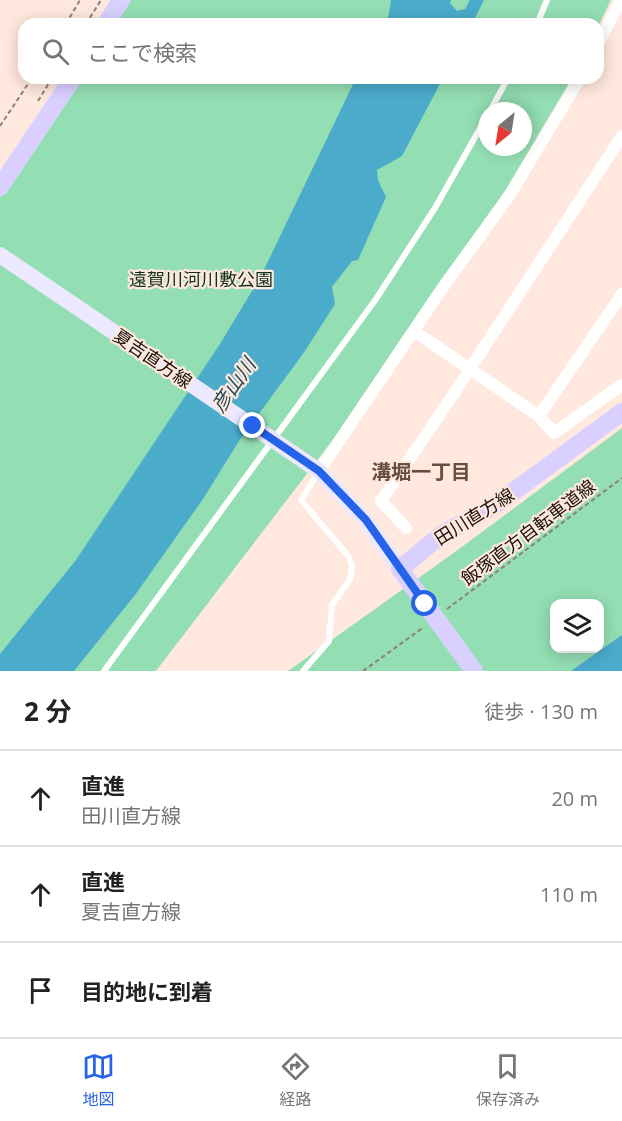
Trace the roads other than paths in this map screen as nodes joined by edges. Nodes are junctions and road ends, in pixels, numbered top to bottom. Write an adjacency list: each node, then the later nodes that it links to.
1 (121, 0): 4 (main road)
2 (547, 0): 5 (lane)
3 (621, 0): 6 (street)
4 (110, 18)
5 (540, 18)
6 (604, 33)
7 (69, 84): 13 (main road)
8 (505, 84): 10 (lane)
9 (576, 84): 16 (street)
10 (495, 102)
11 (478, 132): 24 (lane)
12 (622, 136): 17 (street)
13 (0, 187)
14 (0, 255): 21 (main road, 夏吉直方線)
15 (622, 294): 20 (street)
16 (414, 331): 17 (street); 21 (street)
17 (471, 368): 20 (street); 22 (street)
18 (622, 385): 20 (street)
19 (622, 412): 23 (main road, 田川直方線)
20 (539, 416)
21 (315, 468): 23 (main road, 夏吉直方線); 25 (lane)
22 (406, 528)
23 (400, 569): 26 (main road)
24 (104, 671)
25 (303, 671)
26 (474, 671)

